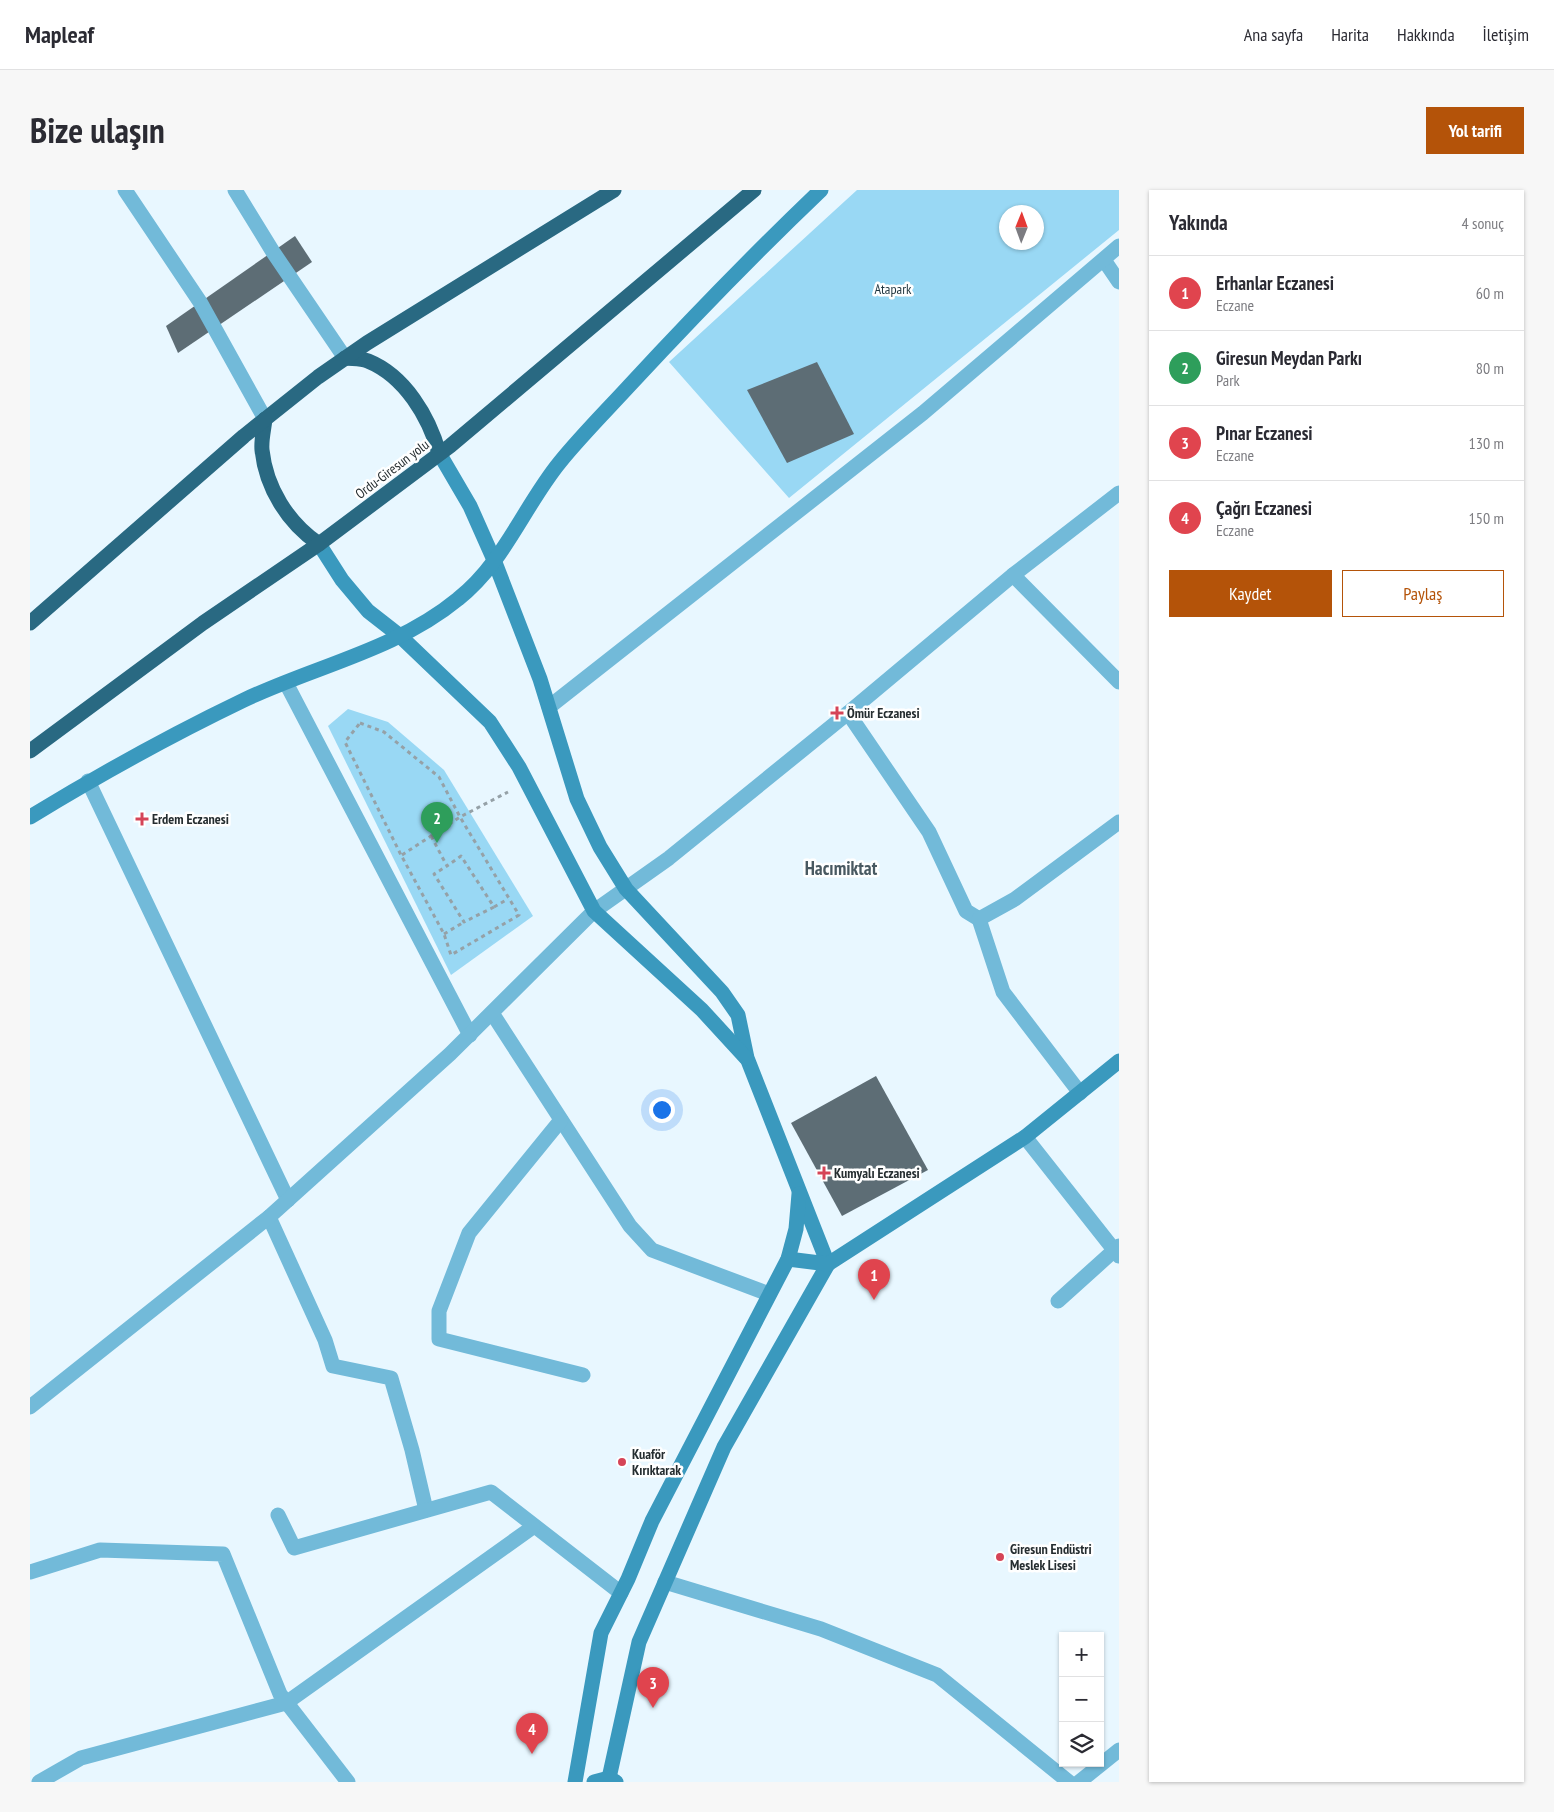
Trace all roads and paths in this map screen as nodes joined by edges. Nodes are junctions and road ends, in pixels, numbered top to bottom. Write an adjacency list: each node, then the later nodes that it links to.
1 (125, 190): 10 (street)
2 (235, 190): 9 (street)
3 (614, 190): 9 (highway)
4 (754, 190): 11 (highway, Ordu-Giresun yolu)
5 (821, 190): 14 (street)
6 (1119, 246): 7 (street)
7 (1104, 260): 8 (street); 20 (street)
8 (1119, 282)
9 (345, 358): 10 (highway); 11 (highway)
10 (265, 419): 13 (highway); 16 (highway)
11 (439, 453): 13 (highway, Ordu-Giresun yolu); 14 (street)
12 (1119, 493): 15 (street)
13 (319, 544): 17 (street); 22 (highway, Ordu-Giresun yolu)
14 (494, 560): 17 (street); 20 (street)
15 (1013, 575): 18 (street); 21 (street)
16 (30, 623)
17 (400, 636): 19 (street); 24 (street)
18 (1119, 682)
19 (286, 683): 23 (street); 39 (street)
20 (549, 707): 31 (street)
21 (848, 713): 31 (street); 35 (street)
22 (30, 751)
23 (88, 781): 25 (street); 46 (street)
24 (527, 782): 26 (path); 34 (street)
25 (30, 817)
26 (460, 817): 28 (path); 29 (path); 32 (path)
27 (1119, 822): 35 (street)
28 (431, 836): 29 (path); 30 (path)
29 (401, 855): 37 (path)
30 (446, 866): 33 (path); 36 (path)
31 (626, 889): 34 (street); 40 (street)
32 (508, 899): 33 (path); 37 (path)
33 (494, 907): 36 (path)
34 (594, 910): 38 (street); 40 (street)
35 (978, 919): 42 (street)
36 (464, 922): 37 (path)
37 (444, 934)
38 (492, 1013): 39 (street); 43 (street)
39 (470, 1035): 46 (street)
40 (747, 1058): 45 (street)
41 (1119, 1061): 42 (street)
42 (1080, 1092): 44 (street)
43 (561, 1120): 51 (street); 53 (street)
44 (1025, 1137): 48 (street); 50 (street)
45 (799, 1187): 49 (street); 50 (street)
46 (288, 1200): 47 (street)
47 (269, 1217): 54 (street); 55 (street)
48 (1117, 1250): 52 (street)
49 (788, 1260): 50 (street); 51 (street)
50 (828, 1264): 59 (street)
51 (769, 1294): 60 (street)
52 (1058, 1301)
53 (583, 1375)
54 (30, 1407)
55 (426, 1510): 56 (street); 57 (street)
56 (278, 1515)
57 (533, 1527): 60 (street); 61 (street)
58 (30, 1572): 61 (street)
59 (665, 1582): 63 (street); 68 (street)
60 (621, 1593): 66 (street)
61 (286, 1703): 64 (street); 65 (street)
62 (1119, 1750): 69 (street)
63 (613, 1780): 67 (street)
64 (39, 1782)
65 (348, 1782)
66 (575, 1782)
67 (594, 1782)
68 (1069, 1782)
69 (1079, 1782)

